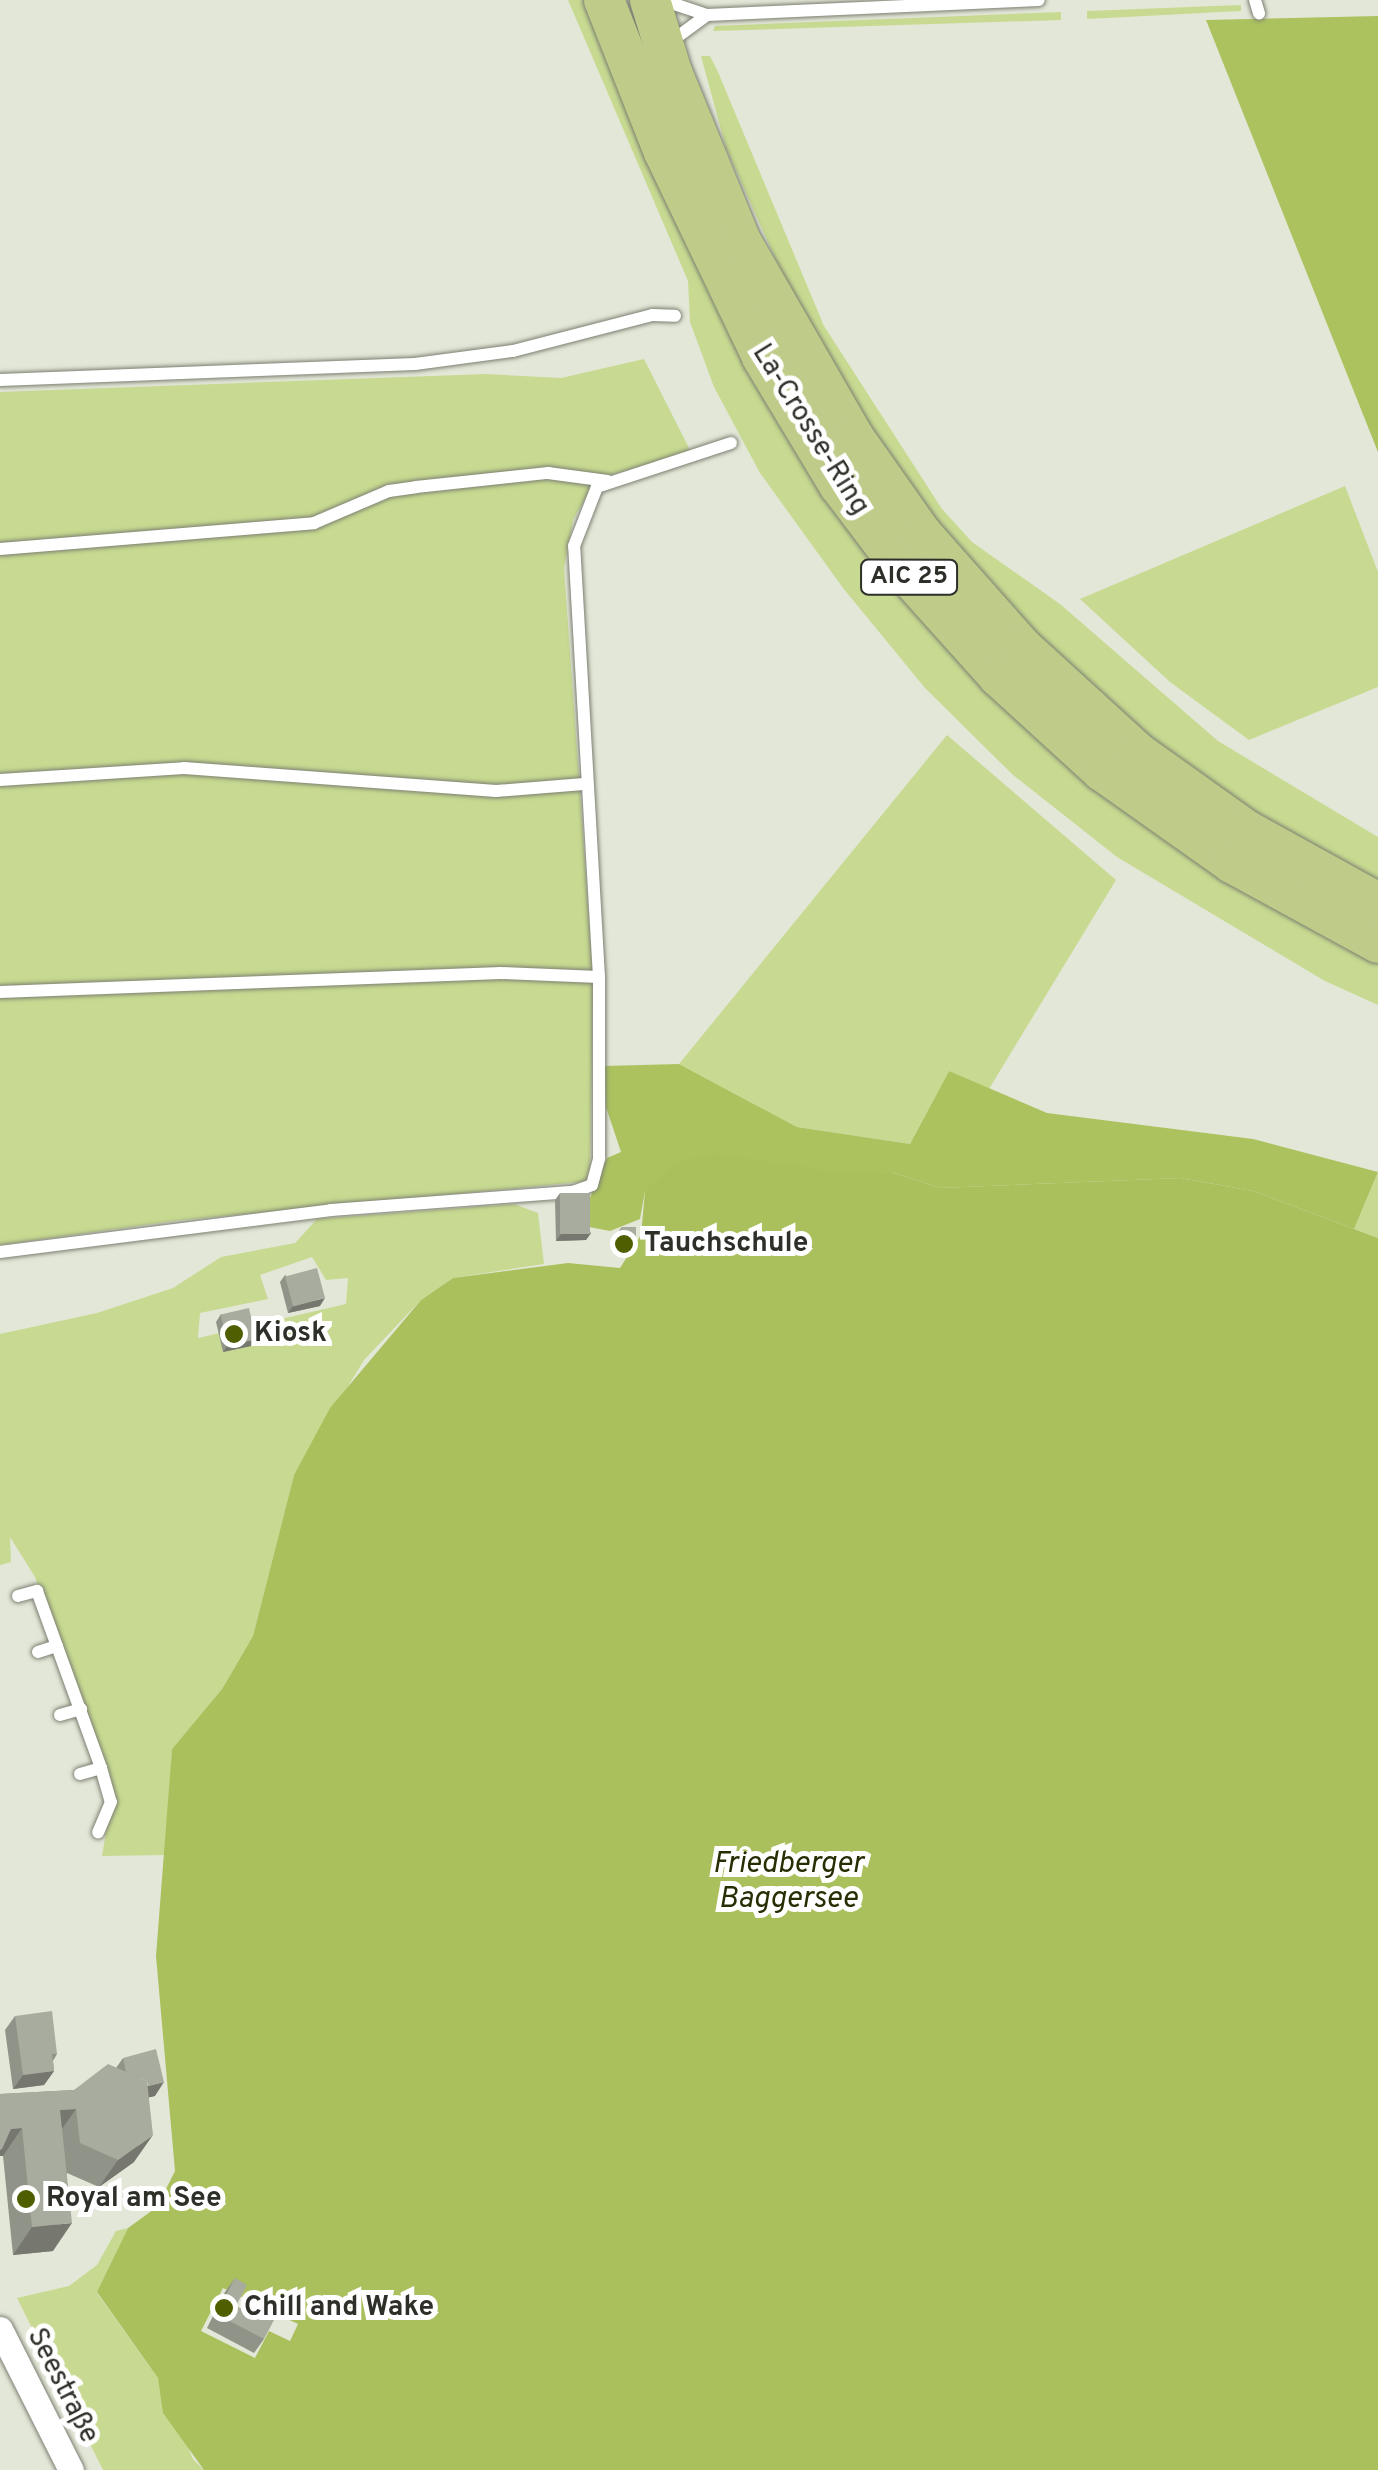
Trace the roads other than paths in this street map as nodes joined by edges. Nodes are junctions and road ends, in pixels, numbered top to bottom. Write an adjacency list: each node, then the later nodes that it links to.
1 (604, 0): 16 (main road, La-Crosse-Ring / AIC 25)
2 (650, 0): 7 (main road, La-Crosse-Ring / AIC 25)
3 (662, 0): 6 (lane)
4 (1038, 0): 5 (lane)
5 (1017, 1): 6 (lane)
6 (708, 15): 7 (lane)
7 (664, 46): 15 (main road, La-Crosse-Ring / AIC 25)
8 (674, 316): 9 (lane)
9 (0, 380)
10 (732, 443): 11 (lane)
11 (607, 480): 12 (lane); 14 (lane)
12 (0, 549)
13 (0, 780): 14 (lane)
14 (584, 784): 17 (lane)
15 (1378, 903)
16 (1378, 943)
17 (599, 977): 18 (lane); 19 (lane)
18 (0, 992)
19 (0, 1252)
20 (18, 1596): 21 (lane)
21 (57, 1646): 22 (lane); 23 (lane)
22 (38, 1652)
23 (81, 1709): 24 (lane); 25 (lane)
24 (60, 1715)
25 (101, 1768): 26 (lane); 27 (lane)
26 (80, 1774)
27 (98, 1832)
28 (0, 2329): 29 (street, Seestraße)
29 (71, 2470)

